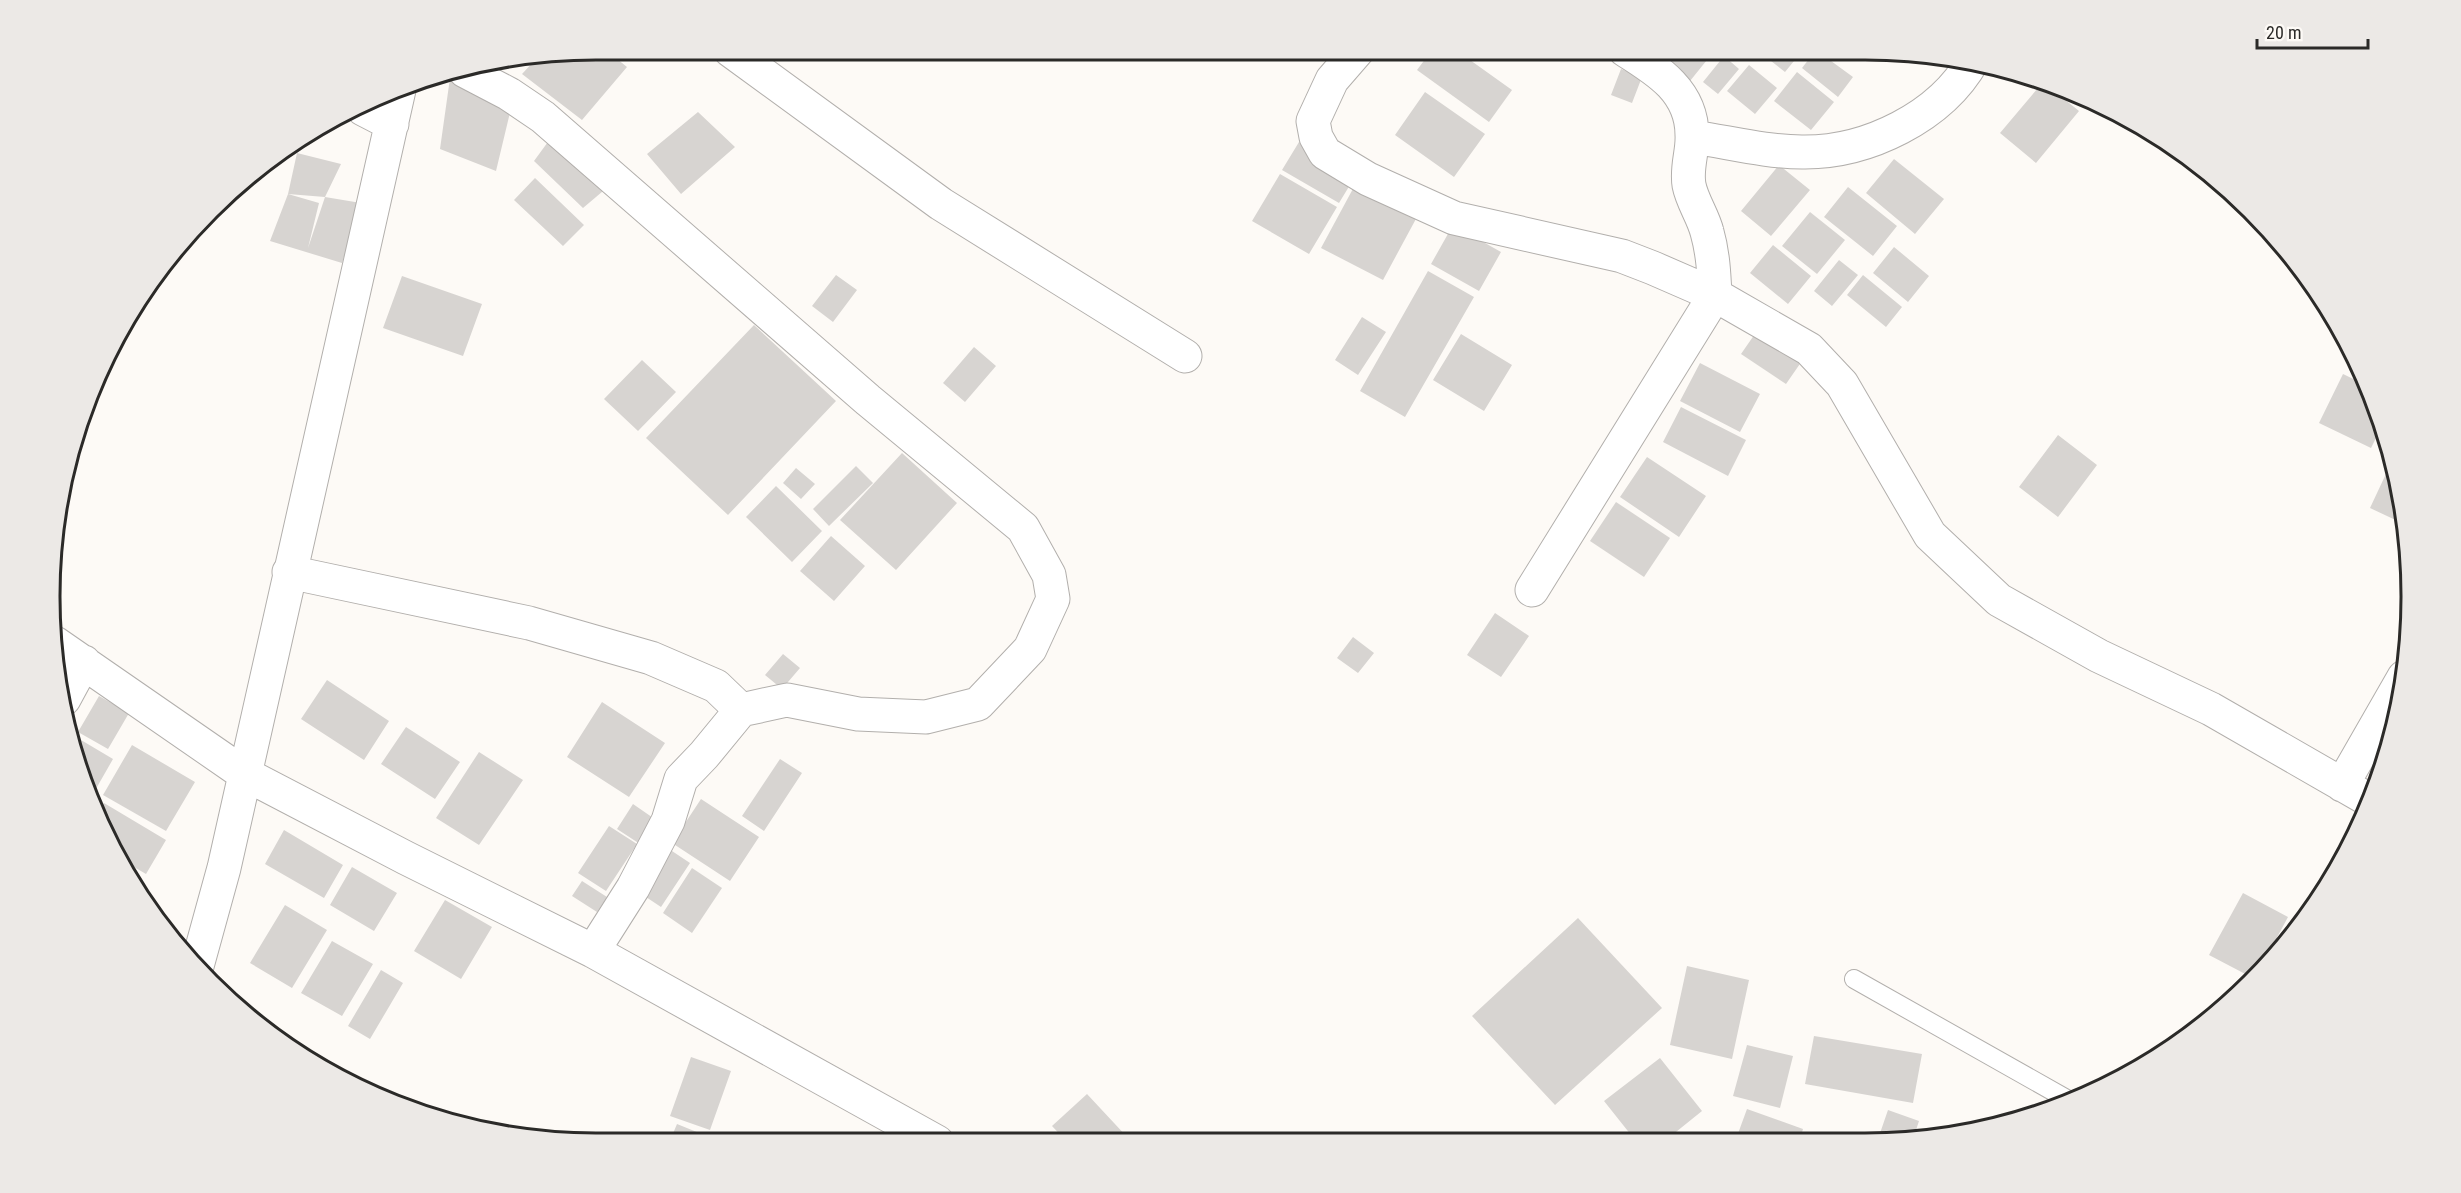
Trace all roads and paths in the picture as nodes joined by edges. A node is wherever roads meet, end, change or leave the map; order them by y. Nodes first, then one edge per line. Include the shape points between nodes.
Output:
1 (744, 60) edge
2 (1349, 60) edge
3 (1641, 60) edge
4 (1967, 70) edge
5 (472, 75) edge
6 (397, 99) edge
7 (367, 111) edge
8 (392, 124) junction
9 (1693, 137) junction
10 (1715, 295) junction
11 (1185, 356) dead end
12 (289, 572) junction
13 (1532, 590) dead end
14 (63, 648) edge
15 (84, 662) junction
16 (68, 691) edge
17 (2391, 699) edge
18 (741, 710) junction
19 (243, 773) junction
20 (2342, 785) junction
21 (2362, 796) edge
22 (593, 951) junction
23 (199, 957) edge
24 (1854, 979) dead end
25 (2061, 1096) edge
26 (921, 1133) edge

1 - 11 street via 941,204
2 - 10 street via 1332,80 1313,121 1325,153 1368,179 1454,218 1622,256
3 - 9 street via 1664,74 1682,96
4 - 9 street via 1928,111 1869,141 1834,150 1800,152
5 - 18 street via 543,117 867,400 1023,528 1049,575 1053,599 1030,649 978,704 926,717 858,714 787,700
6 - 8 street
7 - 8 street
8 - 12 street
9 - 10 street via 1688,166 1690,186 1707,230 1714,262
10 - 13 street
10 - 20 street via 1809,349 1829,369 1842,384 1930,535 1999,600 2099,656 2211,709
12 - 18 street via 528,623 651,658 716,686
12 - 19 street
14 - 15 street
15 - 16 street
15 - 19 street
17 - 20 street
18 - 22 street via 681,778 668,821 633,888
19 - 22 street
19 - 23 street via 224,868
20 - 21 street
22 - 26 street
24 - 25 lane

